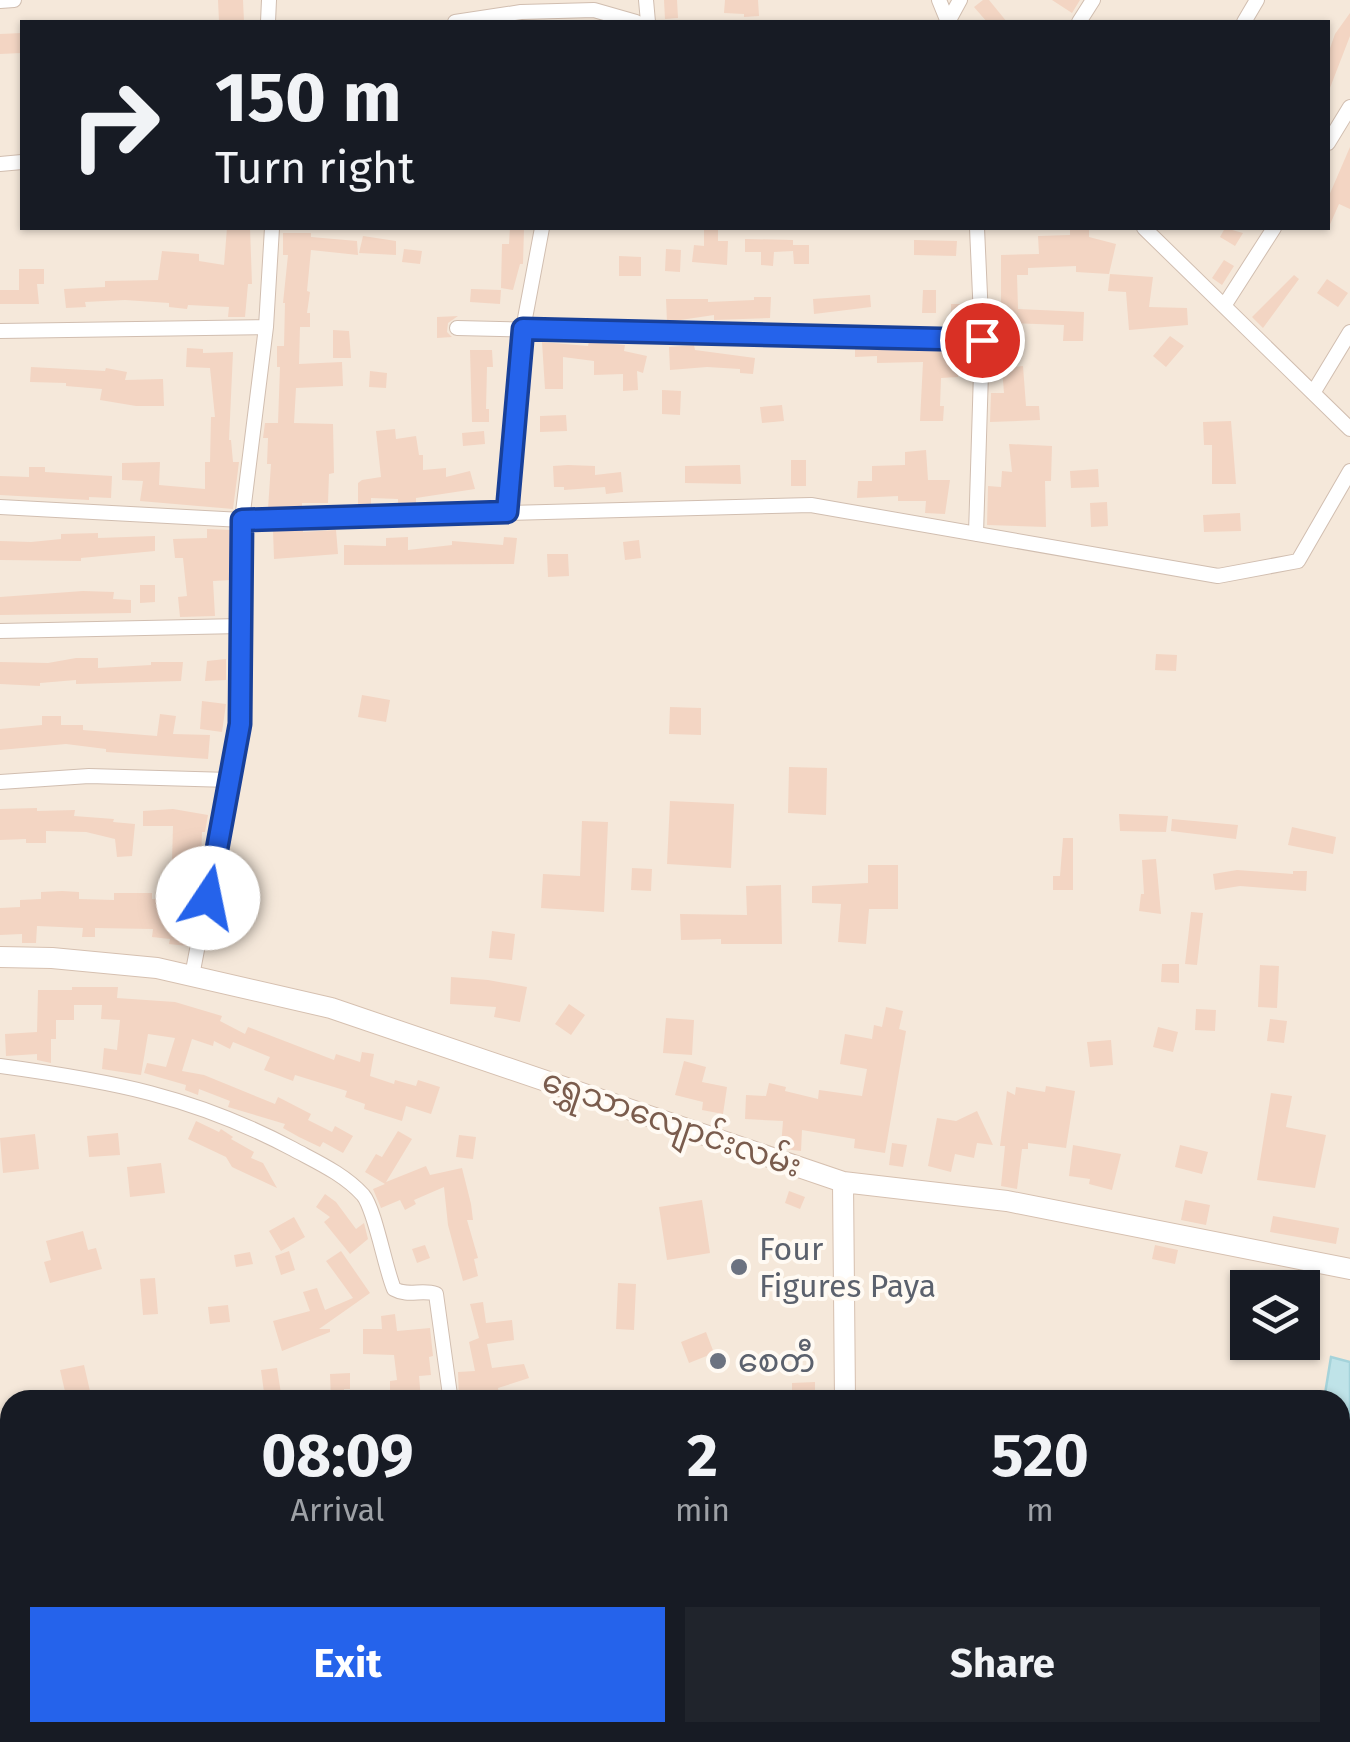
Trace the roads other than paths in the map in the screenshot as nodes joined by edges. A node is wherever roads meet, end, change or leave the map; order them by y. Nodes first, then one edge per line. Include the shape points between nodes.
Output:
1 (14, 0) edge
2 (0, 2) edge
3 (469, 20) edge
4 (629, 20) edge
5 (1350, 108) edge
6 (1330, 140) edge
7 (272, 230) edge
8 (542, 230) edge
9 (976, 230) edge
10 (1146, 230) edge
11 (1273, 230) edge
12 (1224, 306) junction
13 (266, 327) junction
14 (457, 328) dead end
15 (523, 329) junction
16 (0, 331) edge
17 (1350, 332) edge
18 (982, 340) junction
19 (1313, 392) junction
20 (1350, 429) edge
21 (1350, 471) edge
22 (0, 507) edge
23 (507, 512) junction
24 (242, 520) junction
25 (976, 534) junction
26 (241, 626) junction
27 (0, 631) edge
28 (230, 780) junction
29 (0, 782) edge
30 (0, 957) edge
31 (192, 976) junction
32 (0, 1066) edge
33 (843, 1182) junction
34 (1350, 1269) edge
35 (449, 1390) edge
36 (845, 1390) edge

1 - 2 street
3 - 4 street via 594,10
5 - 6 street
7 - 13 street
8 - 15 street
9 - 18 street
10 - 12 street
11 - 12 street
12 - 19 street
13 - 16 street
13 - 24 street
14 - 15 street
15 - 18 street
15 - 23 street
17 - 19 street
18 - 25 street
19 - 20 street
21 - 25 street via 1298,562 1218,576
22 - 24 street
23 - 24 street
23 - 25 street via 811,505
24 - 26 street
26 - 27 street
26 - 28 street via 240,724
28 - 29 street via 88,776
28 - 31 street
30 - 31 street, ရွှေသာလျောင်းလမ်း
31 - 33 street, ရွှေသာလျောင်းလမ်း via 330,1008
32 - 35 street via 180,1099 246,1124 331,1170 365,1197 394,1289 436,1294
33 - 34 street, ရွှေသာလျောင်းလမ်း via 1006,1201
33 - 36 street

